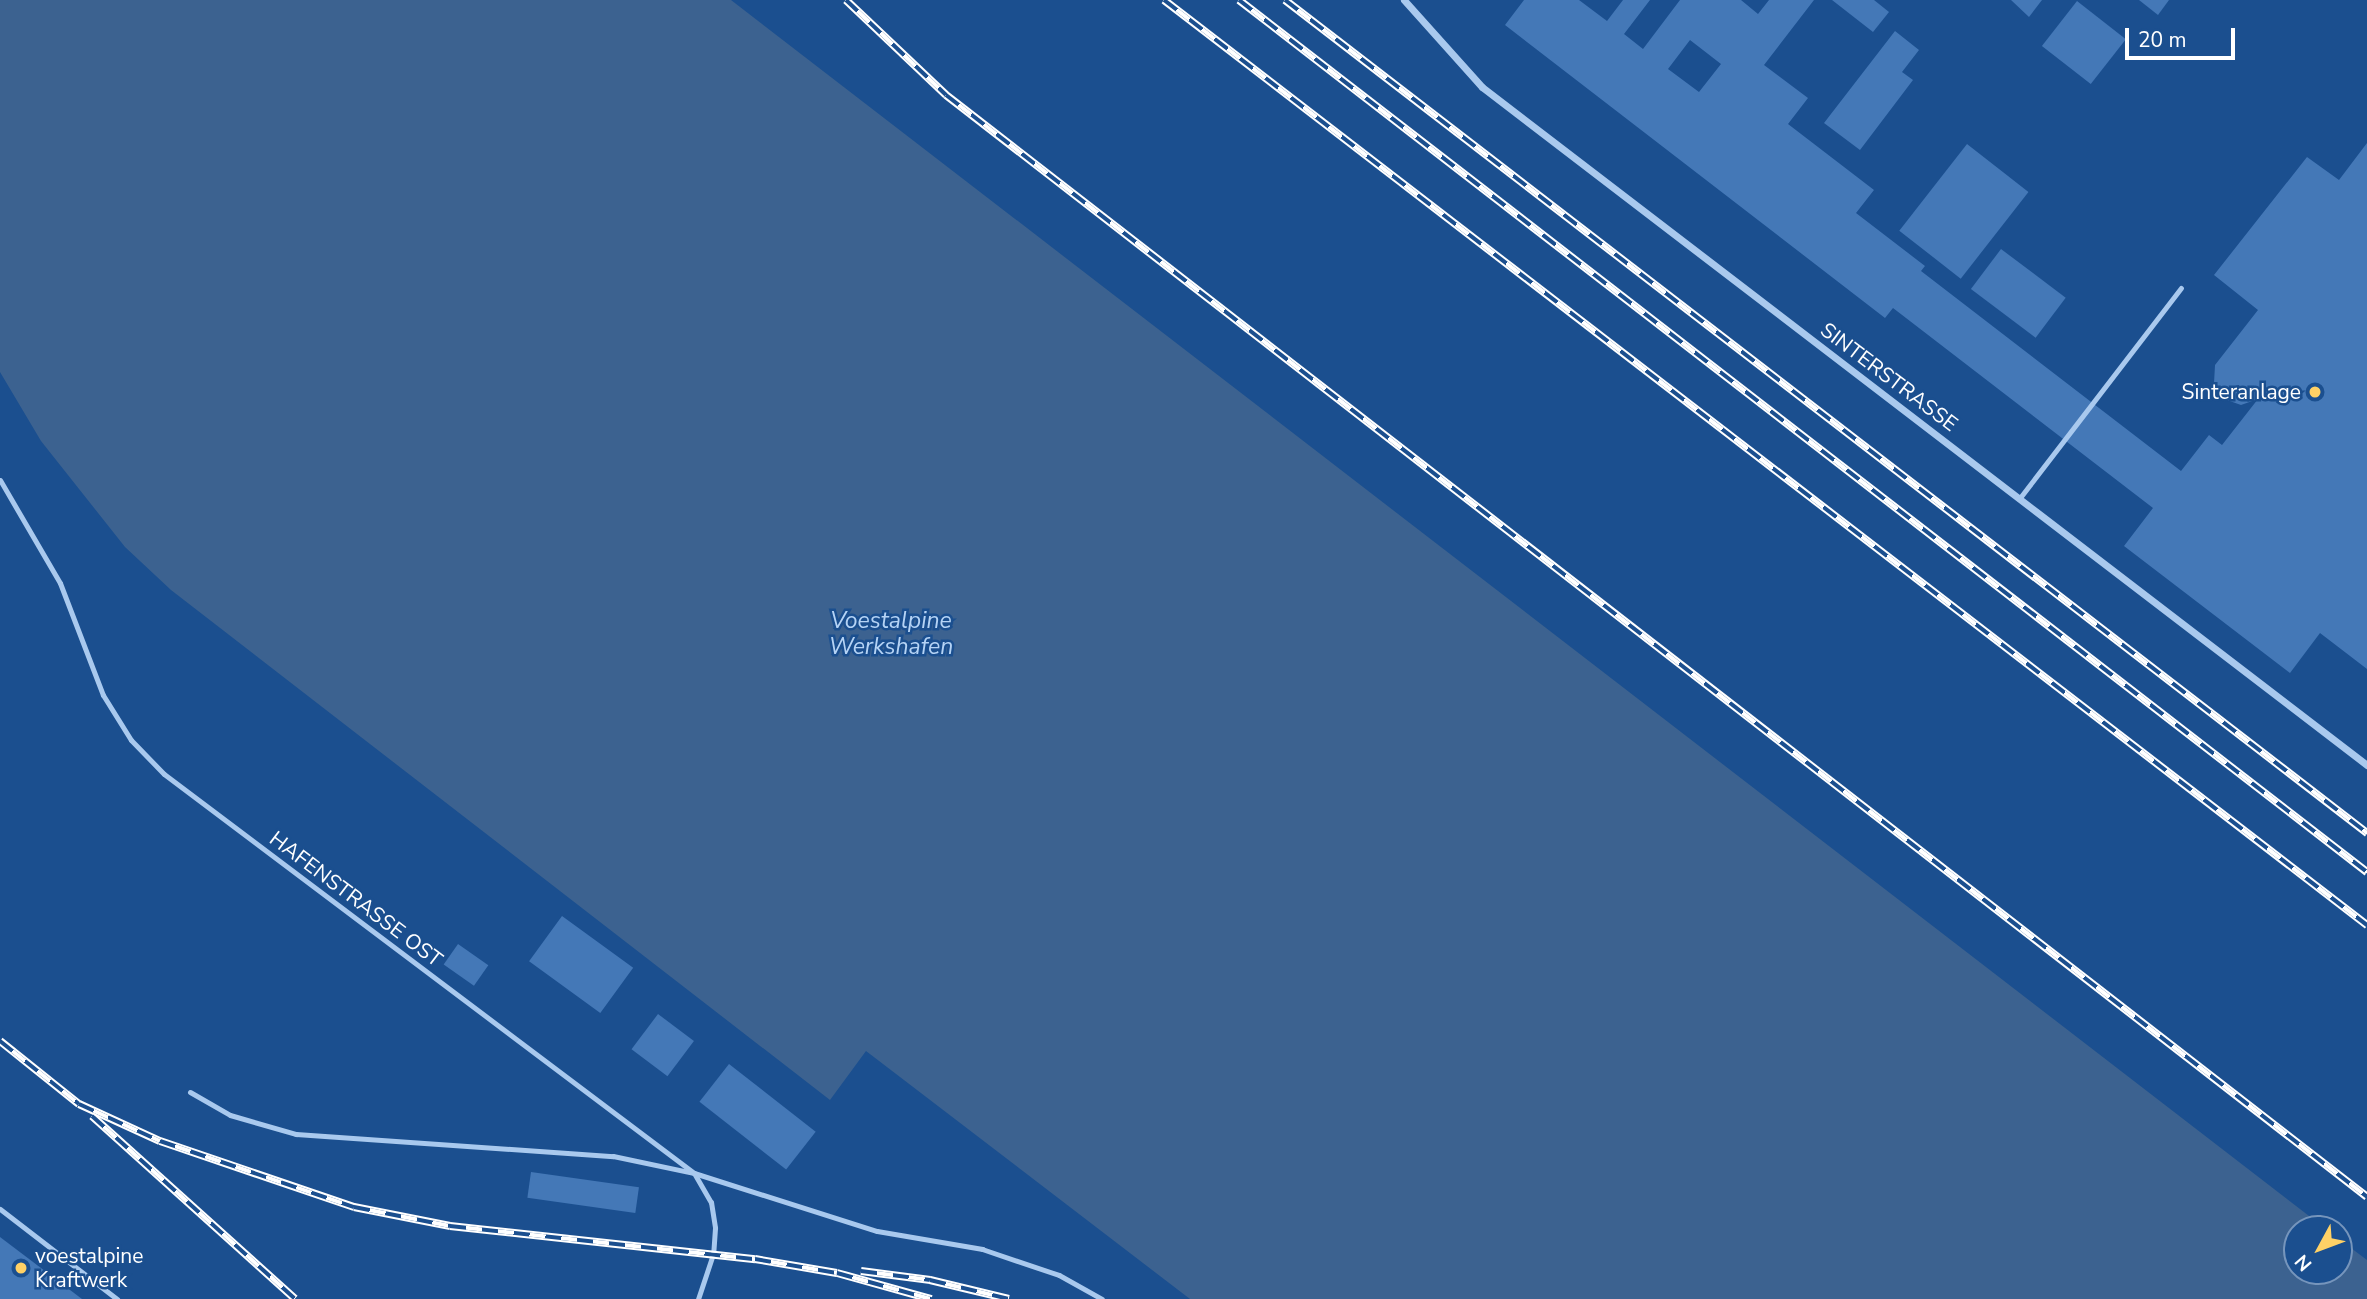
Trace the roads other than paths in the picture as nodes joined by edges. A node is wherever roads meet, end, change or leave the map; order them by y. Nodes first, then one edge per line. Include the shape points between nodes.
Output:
1 (1404, 0) edge
2 (2181, 288) dead end
3 (0, 480) edge
4 (2019, 499) junction
5 (2367, 765) edge
6 (190, 1092) dead end
7 (694, 1173) junction
8 (0, 1209) edge
9 (117, 1299) edge
10 (698, 1299) edge
11 (1102, 1299) edge

1 - 4 street, SINTERSTRASSE via 1482,87
2 - 4 lane
3 - 7 lane, HAFENSTRASSE OST via 60,583 103,695 131,740 164,774
4 - 5 street, SINTERSTRASSE
6 - 7 lane via 230,1115 296,1134 613,1156
7 - 10 lane, HAFENSTRASSE OST via 711,1202 715,1228 713,1254
7 - 11 lane via 877,1231 982,1249 1059,1275
8 - 9 lane

